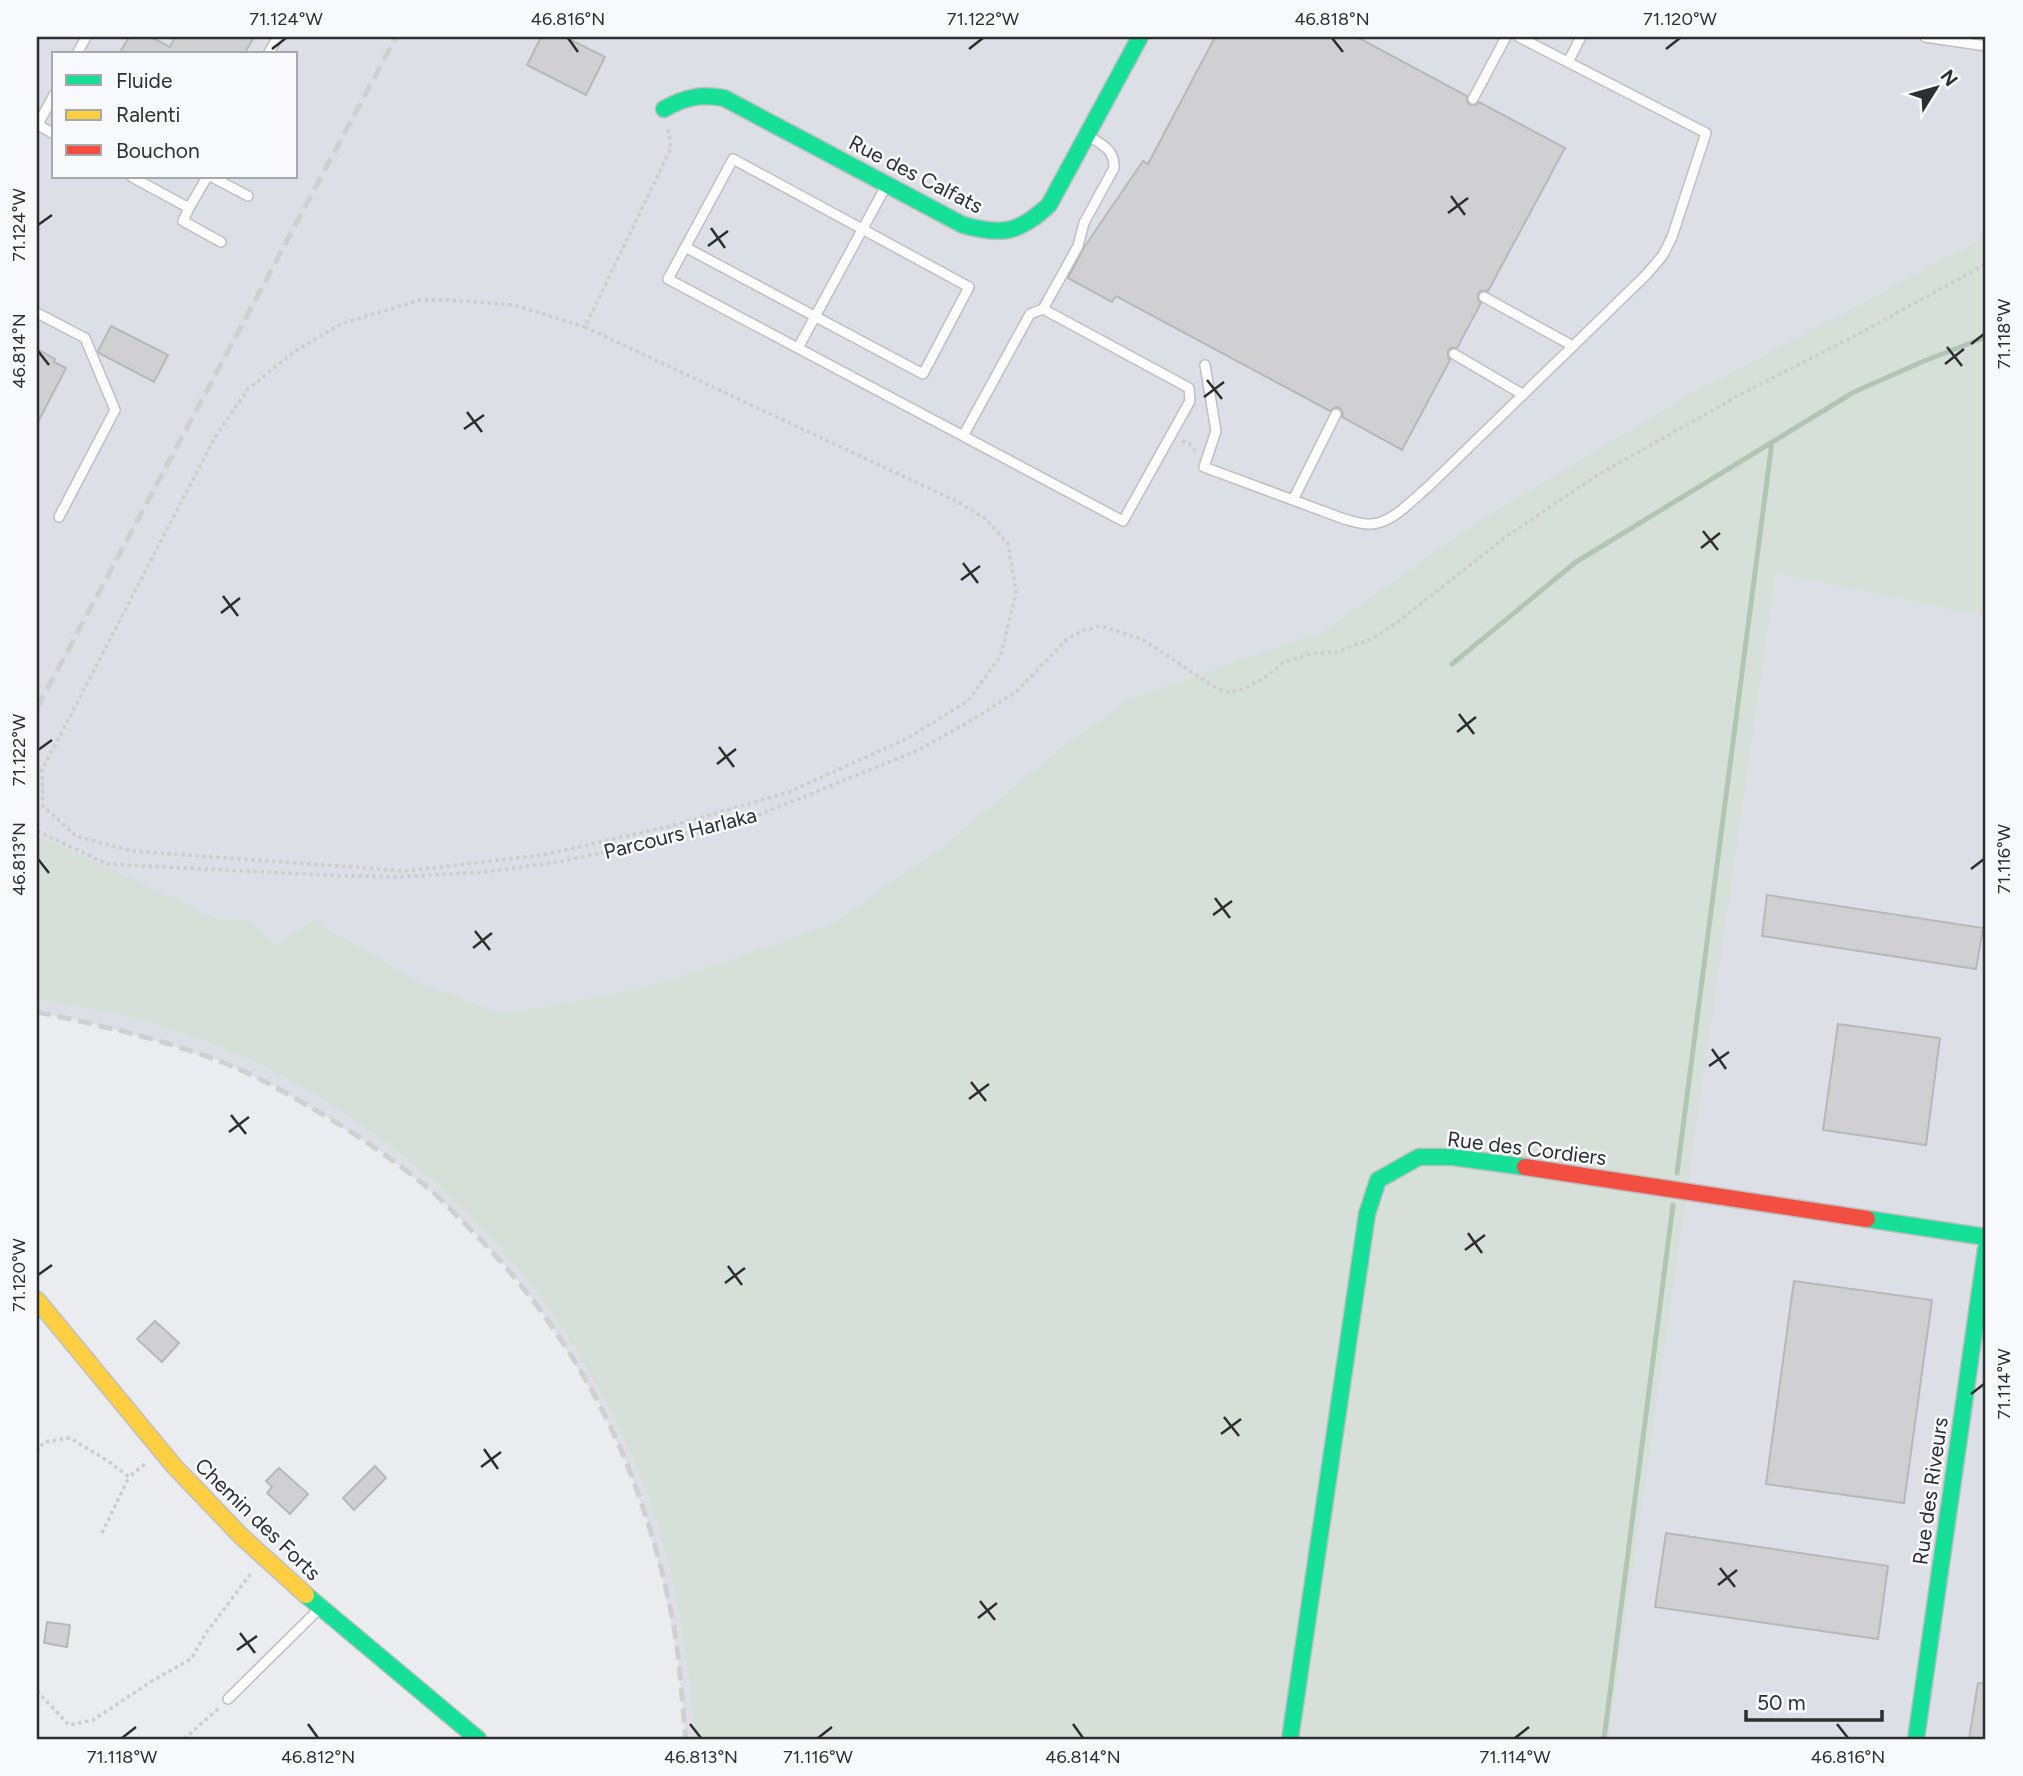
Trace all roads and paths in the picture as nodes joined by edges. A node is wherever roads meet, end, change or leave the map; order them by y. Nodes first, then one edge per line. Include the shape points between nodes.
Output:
1 (1140, 37) edge
2 (1506, 37) edge
3 (1519, 37) edge
4 (1581, 37) edge
5 (1925, 37) edge
6 (1986, 46) edge
7 (1568, 62) junction
8 (52, 99) edge
9 (1473, 99) dead end
10 (664, 109) joint
11 (37, 125) edge
12 (1087, 135) junction
13 (134, 178) edge
14 (208, 178) edge
15 (211, 178) edge
16 (887, 185) junction
17 (248, 196) dead end
18 (189, 208) junction
19 (863, 229) junction
20 (221, 242) dead end
21 (685, 247) junction
22 (1986, 264) edge
23 (1484, 297) dead end
24 (1043, 309) junction
25 (37, 313) edge
26 (815, 316) junction
27 (585, 327) junction
28 (1573, 346) junction
29 (798, 348) junction
30 (1454, 354) dead end
31 (1205, 365) dead end
32 (1522, 394) junction
33 (1336, 414) dead end
34 (963, 436) junction
35 (1293, 500) junction
36 (59, 517) dead end
37 (37, 831) edge
38 (1986, 1237) edge
39 (1986, 1249) edge
40 (37, 1300) edge
41 (161, 1451) junction
42 (37, 1452) edge
43 (129, 1477) junction
44 (102, 1533) dead end
45 (264, 1556) junction
46 (320, 1608) junction
47 (37, 1691) edge
48 (229, 1699) joint
49 (184, 1739) edge
50 (478, 1739) edge
51 (1290, 1739) edge
52 (1916, 1739) edge

1 - 12 street, Rue des Calfats
2 - 9 lane
3 - 7 lane
4 - 7 lane
5 - 6 lane
7 - 28 lane via 1706,133 1663,255
8 - 11 lane
10 - 16 street, Rue des Calfats via 684,98 724,98
10 - 27 path via 671,148
12 - 16 street, Rue des Calfats via 1049,205 1015,231 985,232 963,226
12 - 24 lane via 1111,152 1114,168
13 - 18 lane
14 - 18 lane
15 - 17 lane
16 - 19 lane
18 - 20 lane via 183,221
19 - 21 lane via 733,159
19 - 26 lane
19 - 26 lane via 969,287 923,374
21 - 26 lane
21 - 29 lane via 668,279
22 - 37 path, Parcours Harlaka via 1596,476 1507,536 1374,638 1336,652 1284,662 1244,689 1227,692 1213,686 1142,639 1101,626 1083,630 1067,639 1017,691 977,717 919,750 761,814 558,862 483,872 398,877 107,864
23 - 28 lane
24 - 34 lane via 1030,314
24 - 34 lane via 1189,388 1190,401 1123,521
25 - 36 lane via 85,338 115,410
26 - 29 lane
27 - 27 path via 514,305 420,300 341,324 295,351 248,389 215,437 42,770 43,806 76,836 132,851 406,871 542,855 671,826 789,792 908,738 968,701 1001,655 1016,592 1007,544 986,519
28 - 32 lane
29 - 34 lane
30 - 32 lane
31 - 35 lane via 1216,430 1204,467
32 - 35 lane via 1429,485 1387,519 1360,523
33 - 35 lane
38 - 51 street, Rue des Cordiers via 1452,1157 1419,1157 1378,1180 1367,1214
39 - 52 street, Rue des Riveurs
40 - 41 street, Chemin des Forts
41 - 43 path
41 - 45 street, Chemin des Forts
42 - 43 path via 44,1443 71,1438
43 - 44 path
45 - 46 street, Chemin des Forts
45 - 47 path via 191,1659 93,1720 69,1725
46 - 48 lane
46 - 50 street, Chemin des Forts
48 - 49 path

